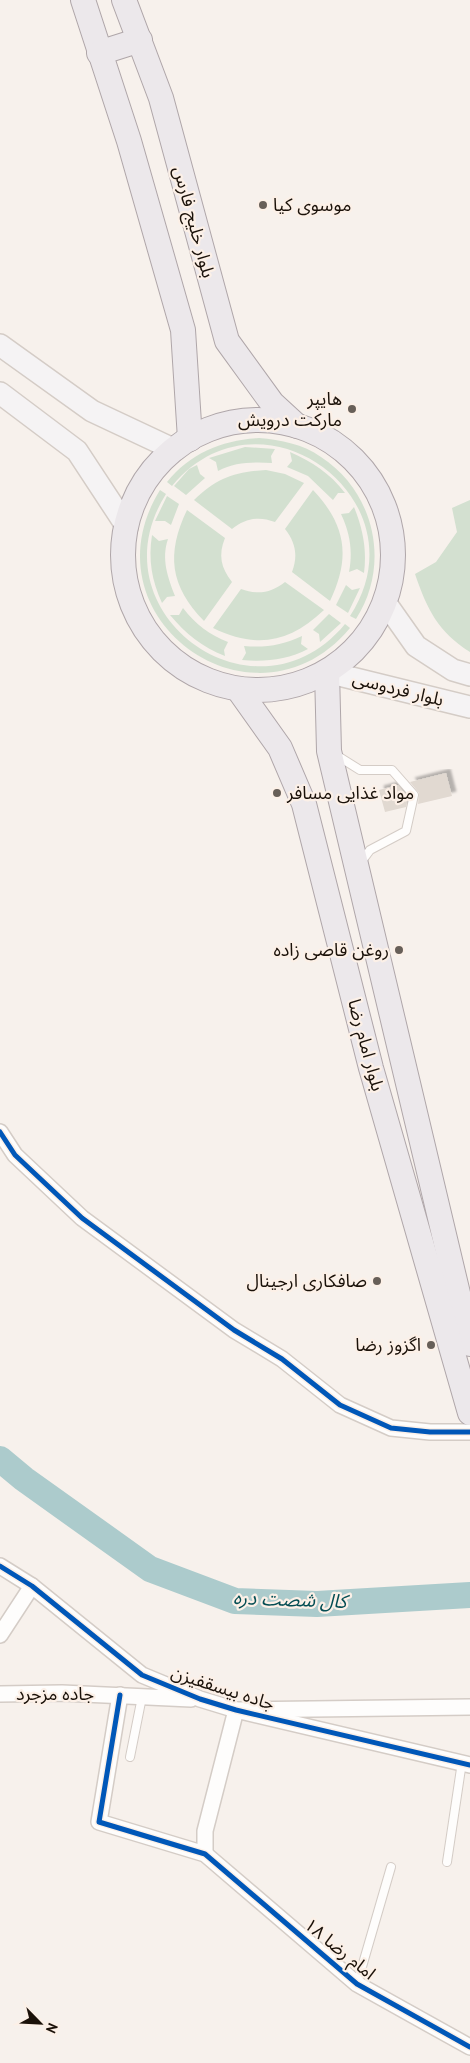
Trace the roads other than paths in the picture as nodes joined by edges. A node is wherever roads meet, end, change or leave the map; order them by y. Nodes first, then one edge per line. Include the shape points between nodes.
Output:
1 (83, 0) edge
2 (124, 0) edge
3 (140, 40) junction
4 (99, 53) junction
5 (0, 345) edge
6 (0, 393) edge
7 (296, 426) junction
8 (182, 444) junction
9 (127, 527) junction
10 (385, 602) junction
11 (327, 672) junction
12 (470, 675) edge
13 (238, 689) junction
14 (470, 707) edge
15 (329, 751) junction
16 (356, 867) junction
17 (402, 1060) junction
18 (372, 1068) junction
19 (0, 1132) edge
20 (470, 1344) edge
21 (470, 1413) edge
22 (470, 1432) edge
23 (0, 1566) edge
24 (32, 1586) junction
25 (0, 1635) edge
26 (0, 1694) edge
27 (120, 1695) junction
28 (142, 1697) junction
29 (200, 1699) junction
30 (470, 1707) edge
31 (236, 1710) junction
32 (130, 1757) dead end
33 (466, 1763) edge
34 (205, 1854) junction
35 (448, 1862) dead end
36 (391, 1867) dead end
37 (357, 1984) junction
38 (470, 2048) edge

1 - 4 main road
2 - 3 main road, بلوار خلیج فارس
3 - 4 main road
3 - 7 main road, بلوار خلیج فارس via 161,98 227,341 272,403
4 - 8 main road via 129,141 182,330
5 - 8 street via 92,411
6 - 9 street via 77,451
7 - 8 main road via 260,420 242,421 206,431
7 - 10 main road via 314,432 345,452 358,464 379,494 393,548
8 - 9 main road via 161,462 140,492
9 - 13 main road via 126,582 134,608 147,632 172,660 187,670 220,685
10 - 11 main road via 356,649
10 - 12 street, بلوار فردوسی via 416,646 453,670
11 - 13 main road via 275,690
11 - 14 street, بلوار فردوسی
11 - 15 main road, بلوار امام رضا
13 - 18 main road, بلوار امام رضا via 280,748 304,804
15 - 16 main road, بلوار امام رضا
15 - 16 lane via 360,770 392,770 414,795 406,831 370,850
16 - 17 main road, بلوار امام رضا
17 - 18 main road
17 - 20 main road, بلوار امام رضا
18 - 21 main road, بلوار امام رضا
19 - 22 street via 15,1155 82,1218 234,1330 282,1359 340,1405 391,1428
23 - 24 street, جاده بیسقفیزن
24 - 25 street
24 - 29 street, جاده بیسقفیزن via 142,1675
26 - 27 street, جاده مزجرد
27 - 28 street, جاده مزجرد
27 - 34 street via 99,1822
28 - 29 street, جاده مزجرد
28 - 32 lane
29 - 31 street, جاده بیسقفیزن
30 - 31 street
31 - 33 street, جاده بیسقفیزن
31 - 34 street via 205,1831
33 - 35 lane
34 - 37 street, امام رضا ۱۸
36 - 37 lane
37 - 38 street, امام رضا ۱۸

